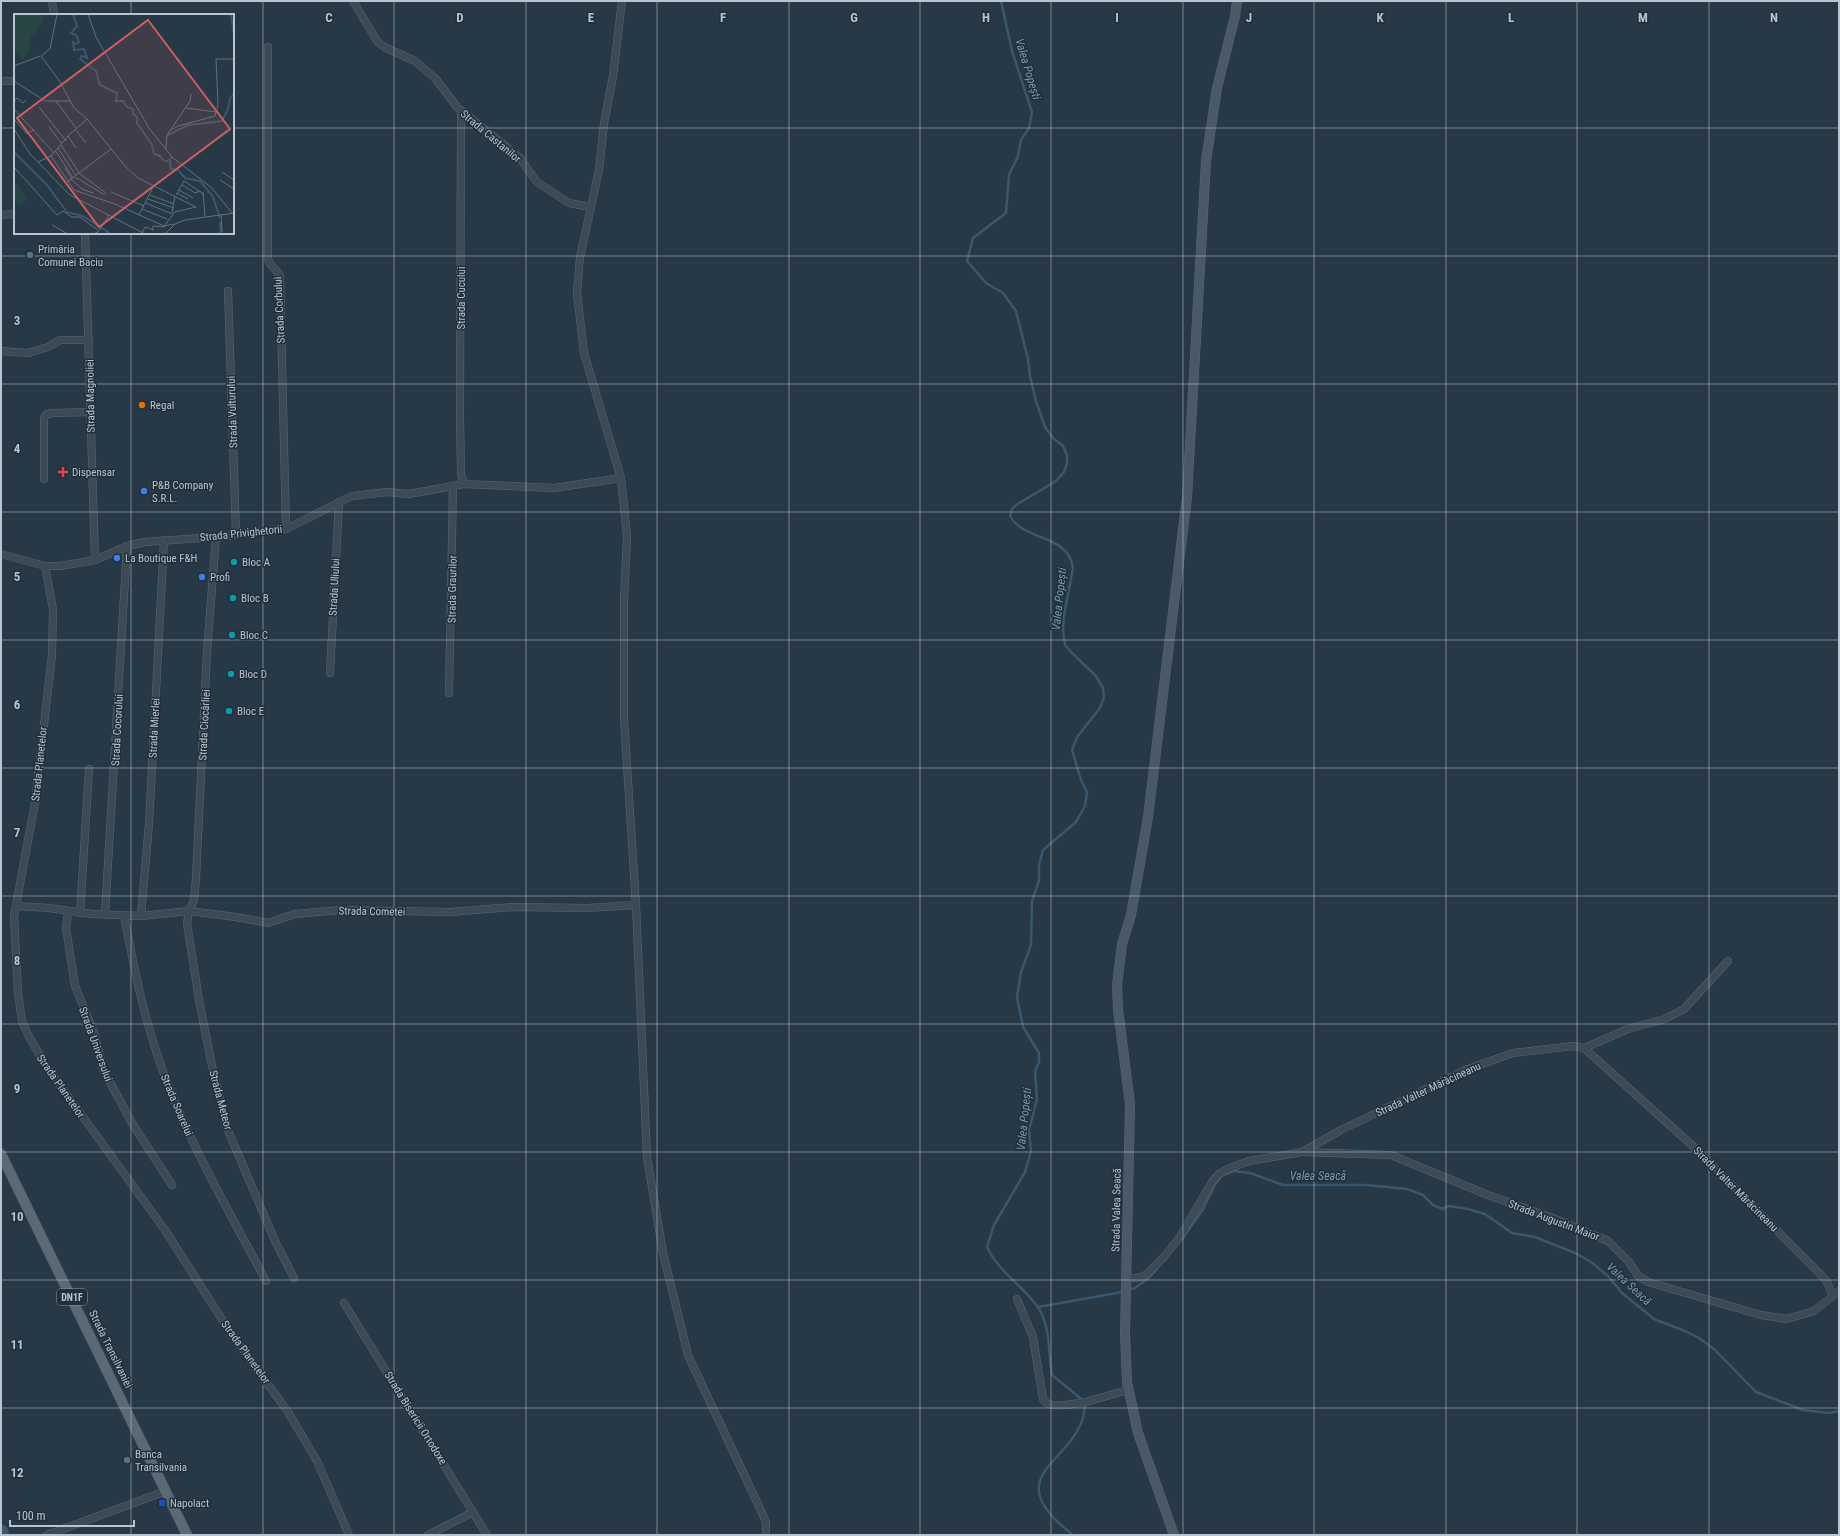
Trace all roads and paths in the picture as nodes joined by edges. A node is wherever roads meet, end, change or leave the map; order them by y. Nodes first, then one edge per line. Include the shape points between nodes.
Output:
1 (52, 1) edge
2 (353, 1) edge
3 (622, 1) edge
4 (1237, 1) edge
5 (54, 14) edge
6 (268, 47) dead end
7 (1, 81) edge
8 (14, 81) edge
9 (462, 112) junction
10 (590, 207) junction
11 (14, 214) edge
12 (1, 215) edge
13 (85, 234) edge
14 (228, 291) dead end
15 (89, 340) junction
16 (1, 352) edge
17 (90, 412) junction
18 (621, 478) junction
19 (44, 479) dead end
20 (464, 484) junction
21 (452, 486) junction
22 (339, 502) junction
23 (286, 529) junction
24 (236, 533) junction
25 (216, 537) junction
26 (164, 540) junction
27 (127, 546) junction
28 (1, 554) edge
29 (95, 560) junction
30 (45, 566) junction
31 (330, 673) dead end
32 (449, 693) dead end
33 (89, 769) dead end
34 (636, 905) junction
35 (16, 906) junction
36 (68, 911) junction
37 (189, 911) junction
38 (80, 913) junction
39 (106, 914) junction
40 (124, 916) junction
41 (141, 916) junction
42 (1728, 961) dead end
43 (1584, 1048) junction
44 (1302, 1152) junction
45 (1, 1154) edge
46 (172, 1185) dead end
47 (294, 1278) dead end
48 (266, 1281) dead end
49 (1127, 1281) junction
50 (1836, 1293) edge
51 (1017, 1299) dead end
52 (344, 1302) dead end
53 (1128, 1390) junction
54 (166, 1491) junction
55 (472, 1512) junction
56 (768, 1534) edge
57 (47, 1535) edge
58 (187, 1535) edge
59 (348, 1535) edge
60 (428, 1535) edge
61 (487, 1535) edge
62 (1174, 1535) edge

1 - 5 street
2 - 9 street, Strada Castanilor via 377,41 424,68 441,84
3 - 10 street via 599,170
4 - 49 main road, Strada Valea Seacă via 1217,88 1205,166 1196,370 1187,497 1157,756 1137,880 1122,944 1117,985 1118,1015 1130,1104
6 - 23 street, Strada Corbului via 268,259 280,277
7 - 8 street
9 - 10 street, Strada Castanilor via 519,157 532,177 549,192 569,203
9 - 20 street, Strada Cucului via 460,431 461,474
10 - 18 street via 580,257 577,293 584,353
11 - 12 street
13 - 15 street, Strada Magnoliei
14 - 24 street, Strada Vulturului
15 - 16 street via 60,340 52,346 28,353
15 - 17 street, Strada Magnoliei
17 - 19 street via 53,413 47,414 44,418
17 - 29 street, Strada Magnoliei
18 - 20 street, Strada Privighetorii via 554,488
18 - 34 street via 627,536 624,719
20 - 21 street, Strada Privighetorii
21 - 22 street, Strada Privighetorii via 409,494 387,492 352,496
21 - 32 street, Strada Graurilor
22 - 23 street, Strada Privighetorii
22 - 31 street, Strada Uliului
23 - 24 street, Strada Privighetorii
24 - 25 street, Strada Privighetorii
25 - 26 street, Strada Privighetorii
25 - 37 street, Strada Ciocârliei via 194,900
26 - 27 street, Strada Privighetorii
26 - 41 street, Strada Mierlei via 149,824
27 - 29 street, Strada Privighetorii
27 - 39 street, Strada Cocorului
28 - 30 street, Strada Privighetorii
29 - 30 street, Strada Privighetorii
30 - 35 street, Strada Planetelor via 53,609 53,639 35,803
33 - 38 street
34 - 37 street, Strada Cometei via 579,908 512,907 450,912 341,910 295,914 268,923
34 - 56 street via 647,1157 663,1253 688,1355 762,1513
35 - 36 street, Strada Cometei
35 - 59 street, Strada Planetelor via 14,930 18,993 22,1021 28,1035 46,1066 165,1230 230,1332 292,1417 317,1461
36 - 38 street, Strada Cometei
36 - 46 street, Strada Universului via 66,928 75,986 95,1035 104,1069 132,1123
37 - 41 street, Strada Cometei
37 - 47 street, Strada Meteor via 187,923 199,1000 227,1128 275,1241
38 - 39 street, Strada Cometei
39 - 40 street, Strada Cometei
40 - 41 street, Strada Cometei
40 - 48 street, Strada Soarelui via 144,1011 171,1092 198,1153
42 - 43 street via 1684,1010 1665,1019 1628,1029
43 - 44 street, Strada Valter Mărăcineanu via 1573,1046 1513,1053 1464,1070 1341,1130
43 - 50 street, Strada Valter Mărăcineanu via 1694,1147 1766,1218
44 - 49 street, Strada Valter Mărăcineanu via 1249,1161 1219,1174 1163,1258 1147,1274
44 - 50 street, Strada Augustin Maior via 1391,1155 1608,1241 1629,1262 1638,1276 1648,1282 1761,1315 1787,1319 1814,1311
45 - 54 main road, Strada Transilvaniei / DN1F
49 - 53 main road, Strada Valea Seacă via 1125,1359
51 - 53 street via 1033,1337 1045,1402 1052,1406
52 - 55 street, Strada Bisericii Ortodoxe
53 - 62 main road, Strada Valea Seacă via 1138,1434
54 - 57 street
54 - 58 main road, DN1F
55 - 60 street
55 - 61 street, Strada Bisericii Ortodoxe

